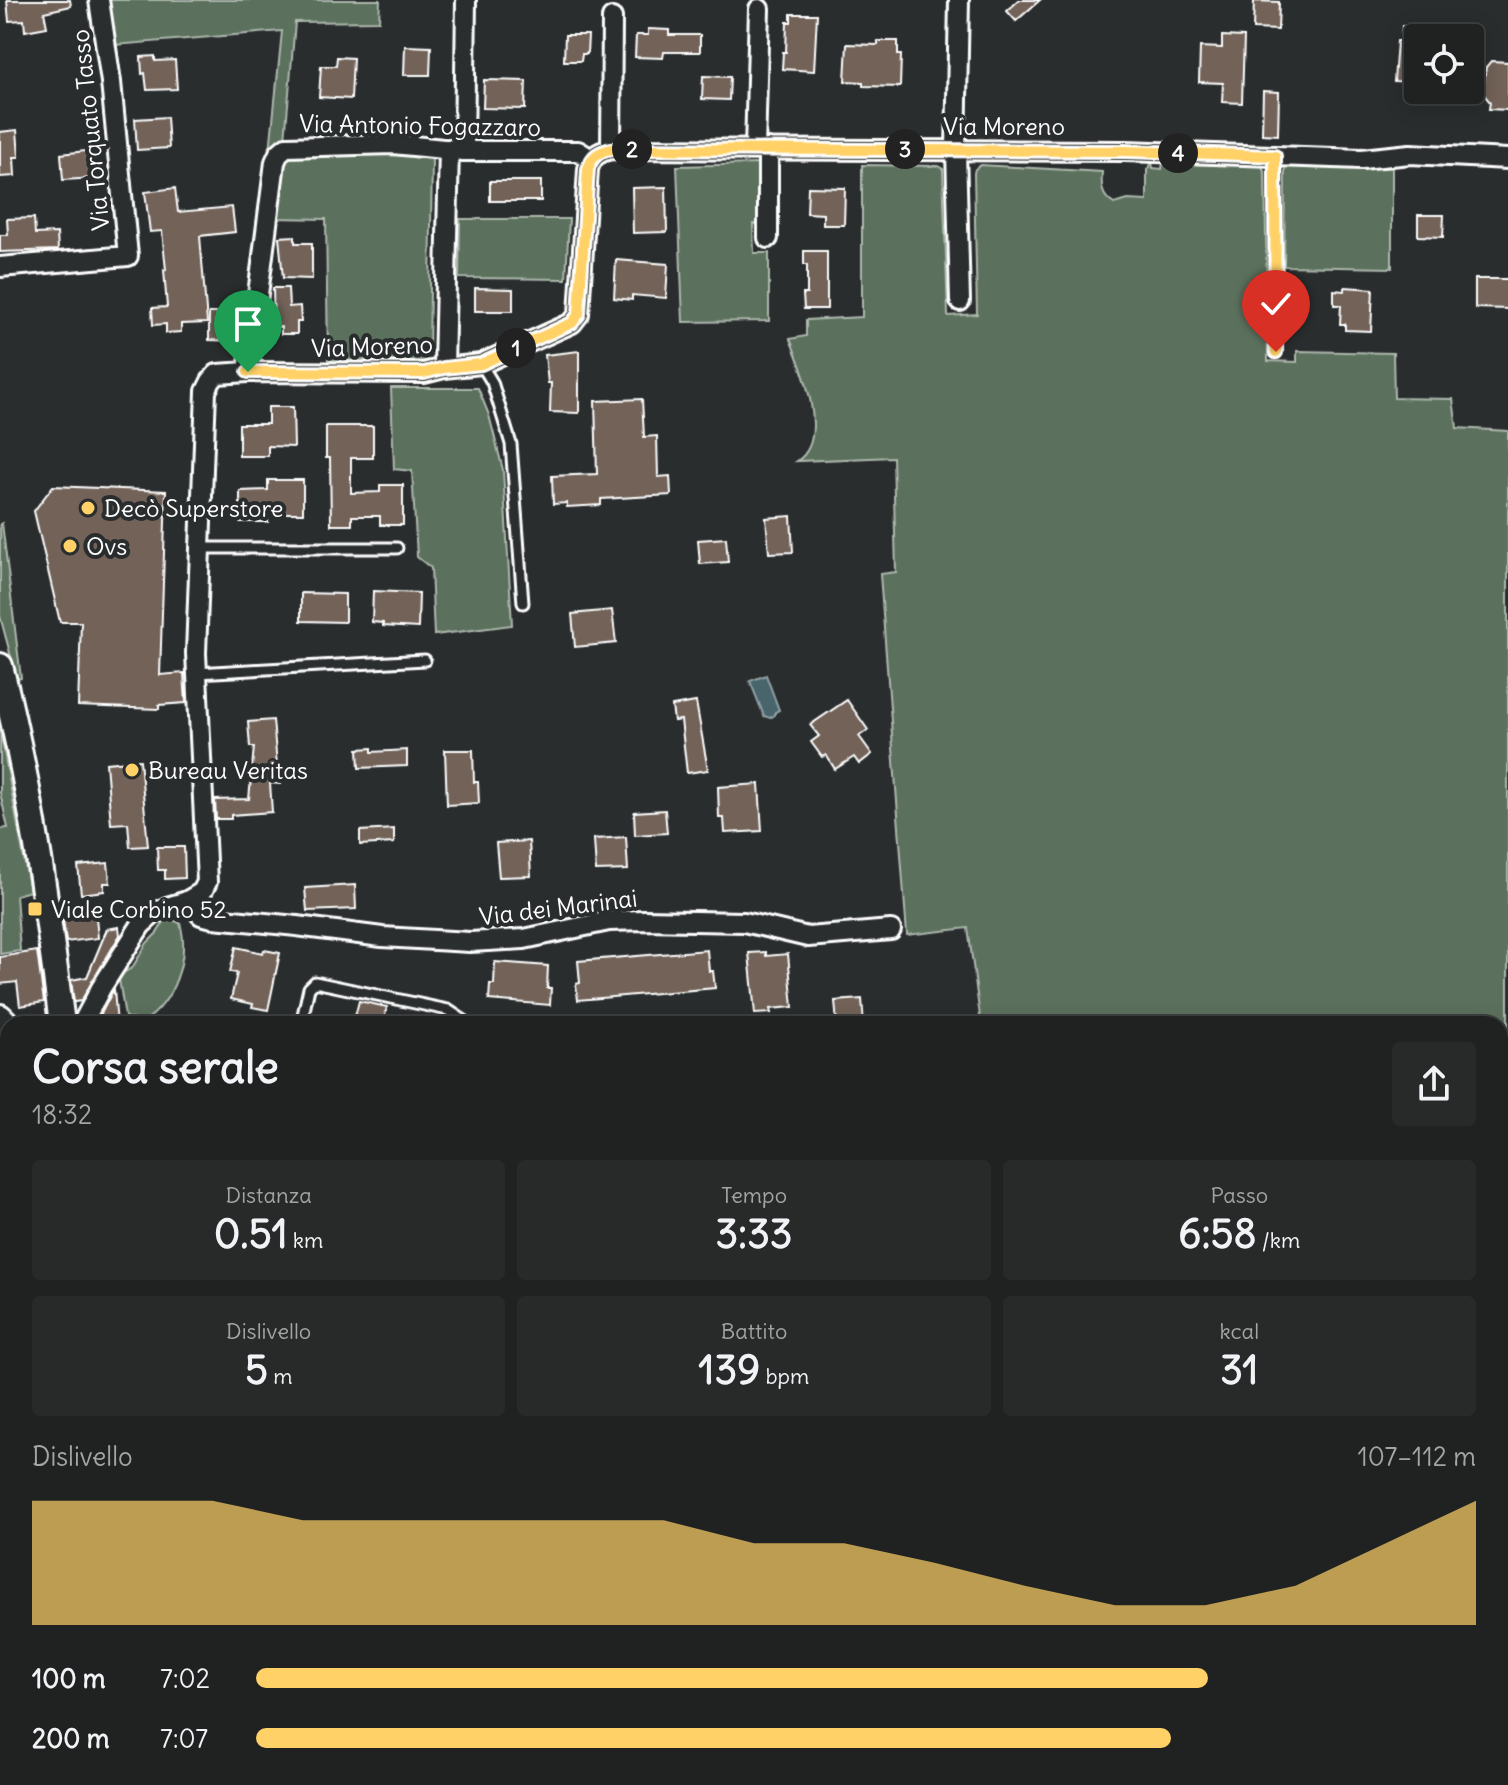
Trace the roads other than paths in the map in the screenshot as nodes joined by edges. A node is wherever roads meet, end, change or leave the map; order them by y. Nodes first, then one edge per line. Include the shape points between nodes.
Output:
1 (99, 0) edge
2 (466, 0) edge
3 (959, 0) edge
4 (759, 9) dead end
5 (612, 18) dead end
6 (611, 149) junction
7 (762, 149) junction
8 (456, 150) junction
9 (956, 150) junction
10 (1275, 156) junction
11 (591, 159) junction
12 (1508, 159) edge
13 (768, 238) dead end
14 (0, 267) edge
15 (960, 301) dead end
16 (1276, 352) dead end
17 (481, 364) junction
18 (444, 368) junction
19 (248, 372) junction
20 (199, 548) junction
21 (397, 548) dead end
22 (523, 603) dead end
23 (425, 660) dead end
24 (0, 666) edge
25 (197, 673) junction
26 (187, 901) junction
27 (891, 930) dead end
28 (62, 1016) edge
29 (86, 1016) edge
30 (303, 1016) edge
31 (457, 1016) edge

1 - 14 street, Via Torquato Tasso via 128,256
2 - 8 street
3 - 9 street
4 - 7 street
5 - 6 street
6 - 7 street, Via Moreno
6 - 11 street, Via Moreno
7 - 9 street, Via Moreno
7 - 13 street
8 - 11 street, Via Antonio Fogazzaro via 578,151
8 - 18 street
8 - 19 street, Via Antonio Fogazzaro via 393,144 286,147 279,153
9 - 10 street, Via Moreno
9 - 15 street
10 - 12 street, Via Moreno
10 - 16 lane
11 - 17 street, Via Moreno via 579,314 572,323
17 - 18 street, Via Moreno
17 - 22 lane via 511,444
18 - 19 street, Via Moreno via 424,373
19 - 20 street, Via Moreno via 217,374 206,391
20 - 21 lane
20 - 25 street, Via Moreno
23 - 25 lane
24 - 28 main road via 48,908
25 - 26 street, Via Moreno via 207,882
26 - 27 street, Via dei Marinai via 201,915 213,918 470,942 644,920 744,922 808,937
26 - 29 street via 141,925
30 - 31 lane via 315,982

